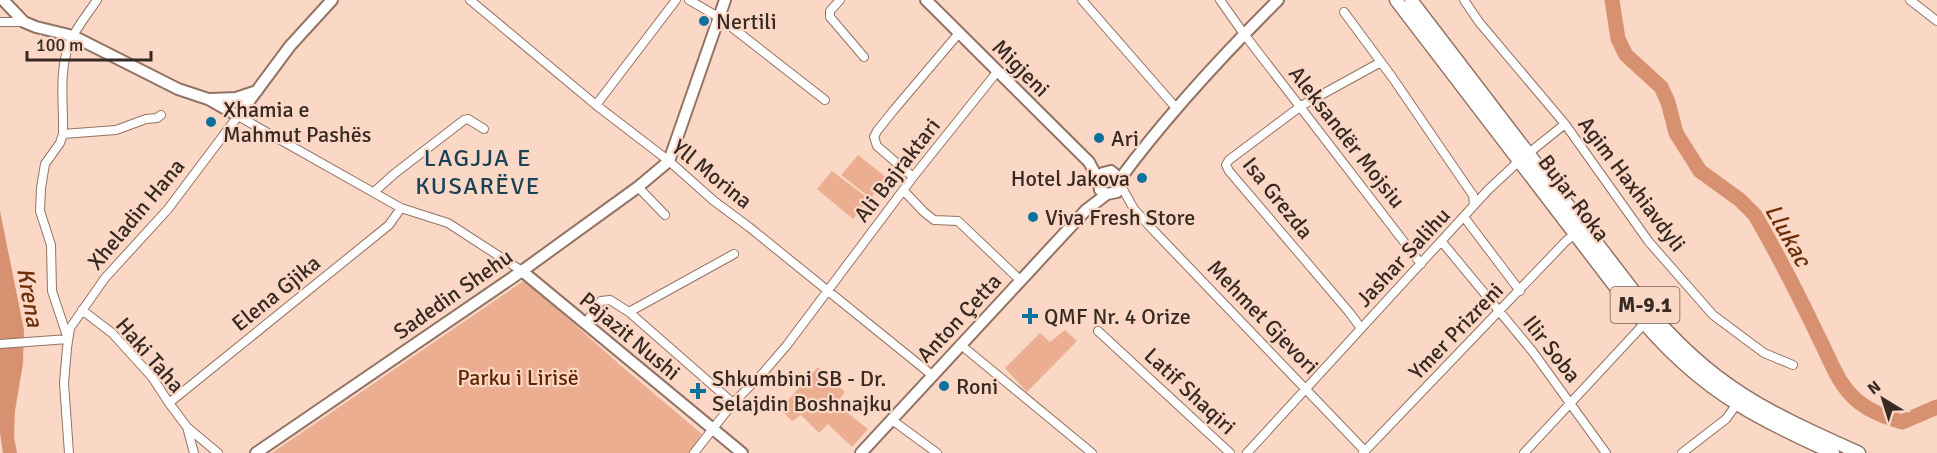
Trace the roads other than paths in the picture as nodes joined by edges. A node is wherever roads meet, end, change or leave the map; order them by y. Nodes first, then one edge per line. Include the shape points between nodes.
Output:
1 (3, 0) edge
2 (97, 0) edge
3 (332, 0) edge
4 (470, 0) edge
5 (676, 0) edge
6 (689, 0) edge
7 (725, 0) edge
8 (840, 0) edge
9 (926, 0) edge
10 (1082, 0) edge
11 (1220, 0) edge
12 (1278, 0) edge
13 (1396, 0) edge
14 (1411, 0) edge
15 (1464, 0) edge
16 (1910, 0) edge
17 (324, 6) edge
18 (1344, 12) dead end
19 (720, 18) junction
20 (1937, 21) edge
21 (0, 22) edge
22 (24, 22) junction
23 (959, 33) junction
24 (1244, 34) junction
25 (73, 36) junction
26 (864, 57) dead end
27 (1381, 62) junction
28 (997, 72) junction
29 (258, 91) junction
30 (208, 99) junction
31 (825, 100) dead end
32 (596, 105) junction
33 (1301, 106) junction
34 (1177, 110) junction
35 (162, 115) dead end
36 (238, 116) junction
37 (1565, 124) junction
38 (484, 129) dead end
39 (63, 134) junction
40 (1523, 157) junction
41 (669, 161) junction
42 (913, 177) junction
43 (1110, 183) junction
44 (638, 187) junction
45 (903, 190) junction
46 (374, 192) junction
47 (1474, 205) junction
48 (401, 208) junction
49 (665, 215) dead end
50 (1464, 217) junction
51 (1575, 234) junction
52 (1442, 242) junction
53 (734, 254) dead end
54 (1422, 264) junction
55 (522, 271) junction
56 (1021, 281) junction
57 (827, 291) junction
58 (1520, 291) junction
59 (82, 310) junction
60 (629, 312) junction
61 (1500, 312) junction
62 (585, 324) junction
63 (1644, 324) junction
64 (1361, 328) junction
65 (1098, 331) dead end
66 (68, 339) junction
67 (0, 344) edge
68 (961, 345) junction
69 (1793, 365) dead end
70 (932, 375) junction
71 (1306, 388) junction
72 (1740, 400) junction
73 (168, 403) junction
74 (733, 403) junction
75 (1571, 404) junction
76 (892, 420) junction
77 (188, 427) junction
78 (713, 430) junction
79 (1692, 445) junction
80 (932, 452) edge
81 (1364, 452) edge
82 (69, 453) edge
83 (194, 453) edge
84 (218, 453) edge
85 (255, 453) edge
86 (694, 453) edge
87 (742, 453) edge
88 (861, 453) edge
89 (1092, 453) edge
90 (1230, 453) edge
91 (1247, 453) edge
92 (1524, 453) edge
93 (1606, 453) edge
94 (1682, 453) edge
95 (1699, 453) edge
96 (1833, 453) edge
97 (1859, 453) edge

1 - 22 street
2 - 25 street
3 - 17 street
4 - 32 street, Yll Morina
5 - 32 street
6 - 19 street
7 - 19 street
8 - 26 street via 830,11 830,17
9 - 23 street, Migjeni
10 - 34 street
11 - 24 street, Aleksandër Mojsiu
12 - 24 street, Anton Çetta
13 - 40 main road, Bujar Roka / M-9.1
14 - 40 main road, Bujar Roka / M-9.1
15 - 37 street, Agim Haxhiavdyli
16 - 20 street
17 - 29 street
18 - 27 street
19 - 31 street
19 - 41 street
21 - 22 street
22 - 25 street
23 - 28 street, Migjeni
23 - 42 street via 874,137 877,146
24 - 33 street, Aleksandër Mojsiu
24 - 34 street, Anton Çetta
25 - 30 street via 178,89
25 - 39 street via 63,66
27 - 33 street
27 - 47 street via 1473,195
28 - 42 street, Ali Bajraktari
28 - 43 street, Migjeni
29 - 30 street via 236,98
29 - 36 street
30 - 36 street
32 - 41 street, Yll Morina
33 - 54 street, Aleksandër Mojsiu
33 - 64 street, Isa Grezda via 1226,165
34 - 43 street, Anton Çetta
35 - 39 street via 116,130
36 - 46 street
36 - 59 street, Xheladin Hana via 168,209 105,278
37 - 40 street, Bujar Roka
37 - 69 street, Agim Haxhiavdyli via 1649,242 1713,315 1764,353
38 - 46 street via 464,120
39 - 66 street via 45,164 40,211 51,245 52,291
40 - 47 street, Jashar Salihu
40 - 51 main road, Bujar Roka / M-9.1
40 - 72 main road, Bujar Roka / M-9.1 via 1655,319
41 - 44 street, Sadedin Shehu
41 - 57 street, Yll Morina
42 - 45 street, Ali Bajraktari
43 - 56 street, Anton Çetta
43 - 71 street, Mehmet Gjevori
44 - 49 street
44 - 55 street, Sadedin Shehu
45 - 56 street via 934,220 958,220
45 - 57 street, Ali Bajraktari
46 - 48 street
47 - 50 street, Jashar Salihu
48 - 55 street via 448,223
48 - 73 street, Elena Gjika via 389,225
50 - 52 street, Jashar Salihu
50 - 58 street
51 - 58 street, Ymer Prizreni
51 - 63 main road, Bujar Roka / M-9.1
52 - 54 street, Jashar Salihu
52 - 61 street, Ilir Soba
53 - 60 street
54 - 64 street, Jashar Salihu
55 - 62 street, Pajazit Nushi
55 - 85 street, Sadedin Shehu
56 - 68 street, Anton Çetta
57 - 70 street, Yll Morina
57 - 74 street, Ali Bajraktari via 787,345
58 - 61 street, Ymer Prizreni
59 - 66 street, Xheladin Hana
59 - 73 street, Haki Taha via 130,352
60 - 62 street via 604,300
60 - 74 street
61 - 75 street, Ilir Soba
61 - 81 street, Ymer Prizreni
62 - 78 street, Pajazit Nushi
63 - 72 main road, Bujar Roka / M-9.1 via 1691,370
63 - 75 street
64 - 71 street, Jashar Salihu
65 - 90 street, Latif Shaqiri
66 - 67 street
66 - 82 street, Xheladin Hana via 64,383
68 - 70 street, Anton Çetta
68 - 89 street
70 - 76 street, Anton Çetta
71 - 81 street, Mehmet Gjevori
71 - 91 street, Jashar Salihu
72 - 79 street via 1726,419
72 - 96 main road, M-9.1 via 1760,418
72 - 97 main road, M-9.1
73 - 77 street, Haki Taha
74 - 78 street, Ali Bajraktari
75 - 92 street
75 - 93 street, Ilir Soba
76 - 80 street
76 - 88 street, Anton Çetta
77 - 83 street, Haki Taha
77 - 84 street, Haki Taha
78 - 86 street, Ali Bajraktari
78 - 87 street, Pajazit Nushi
79 - 94 street
79 - 95 street

